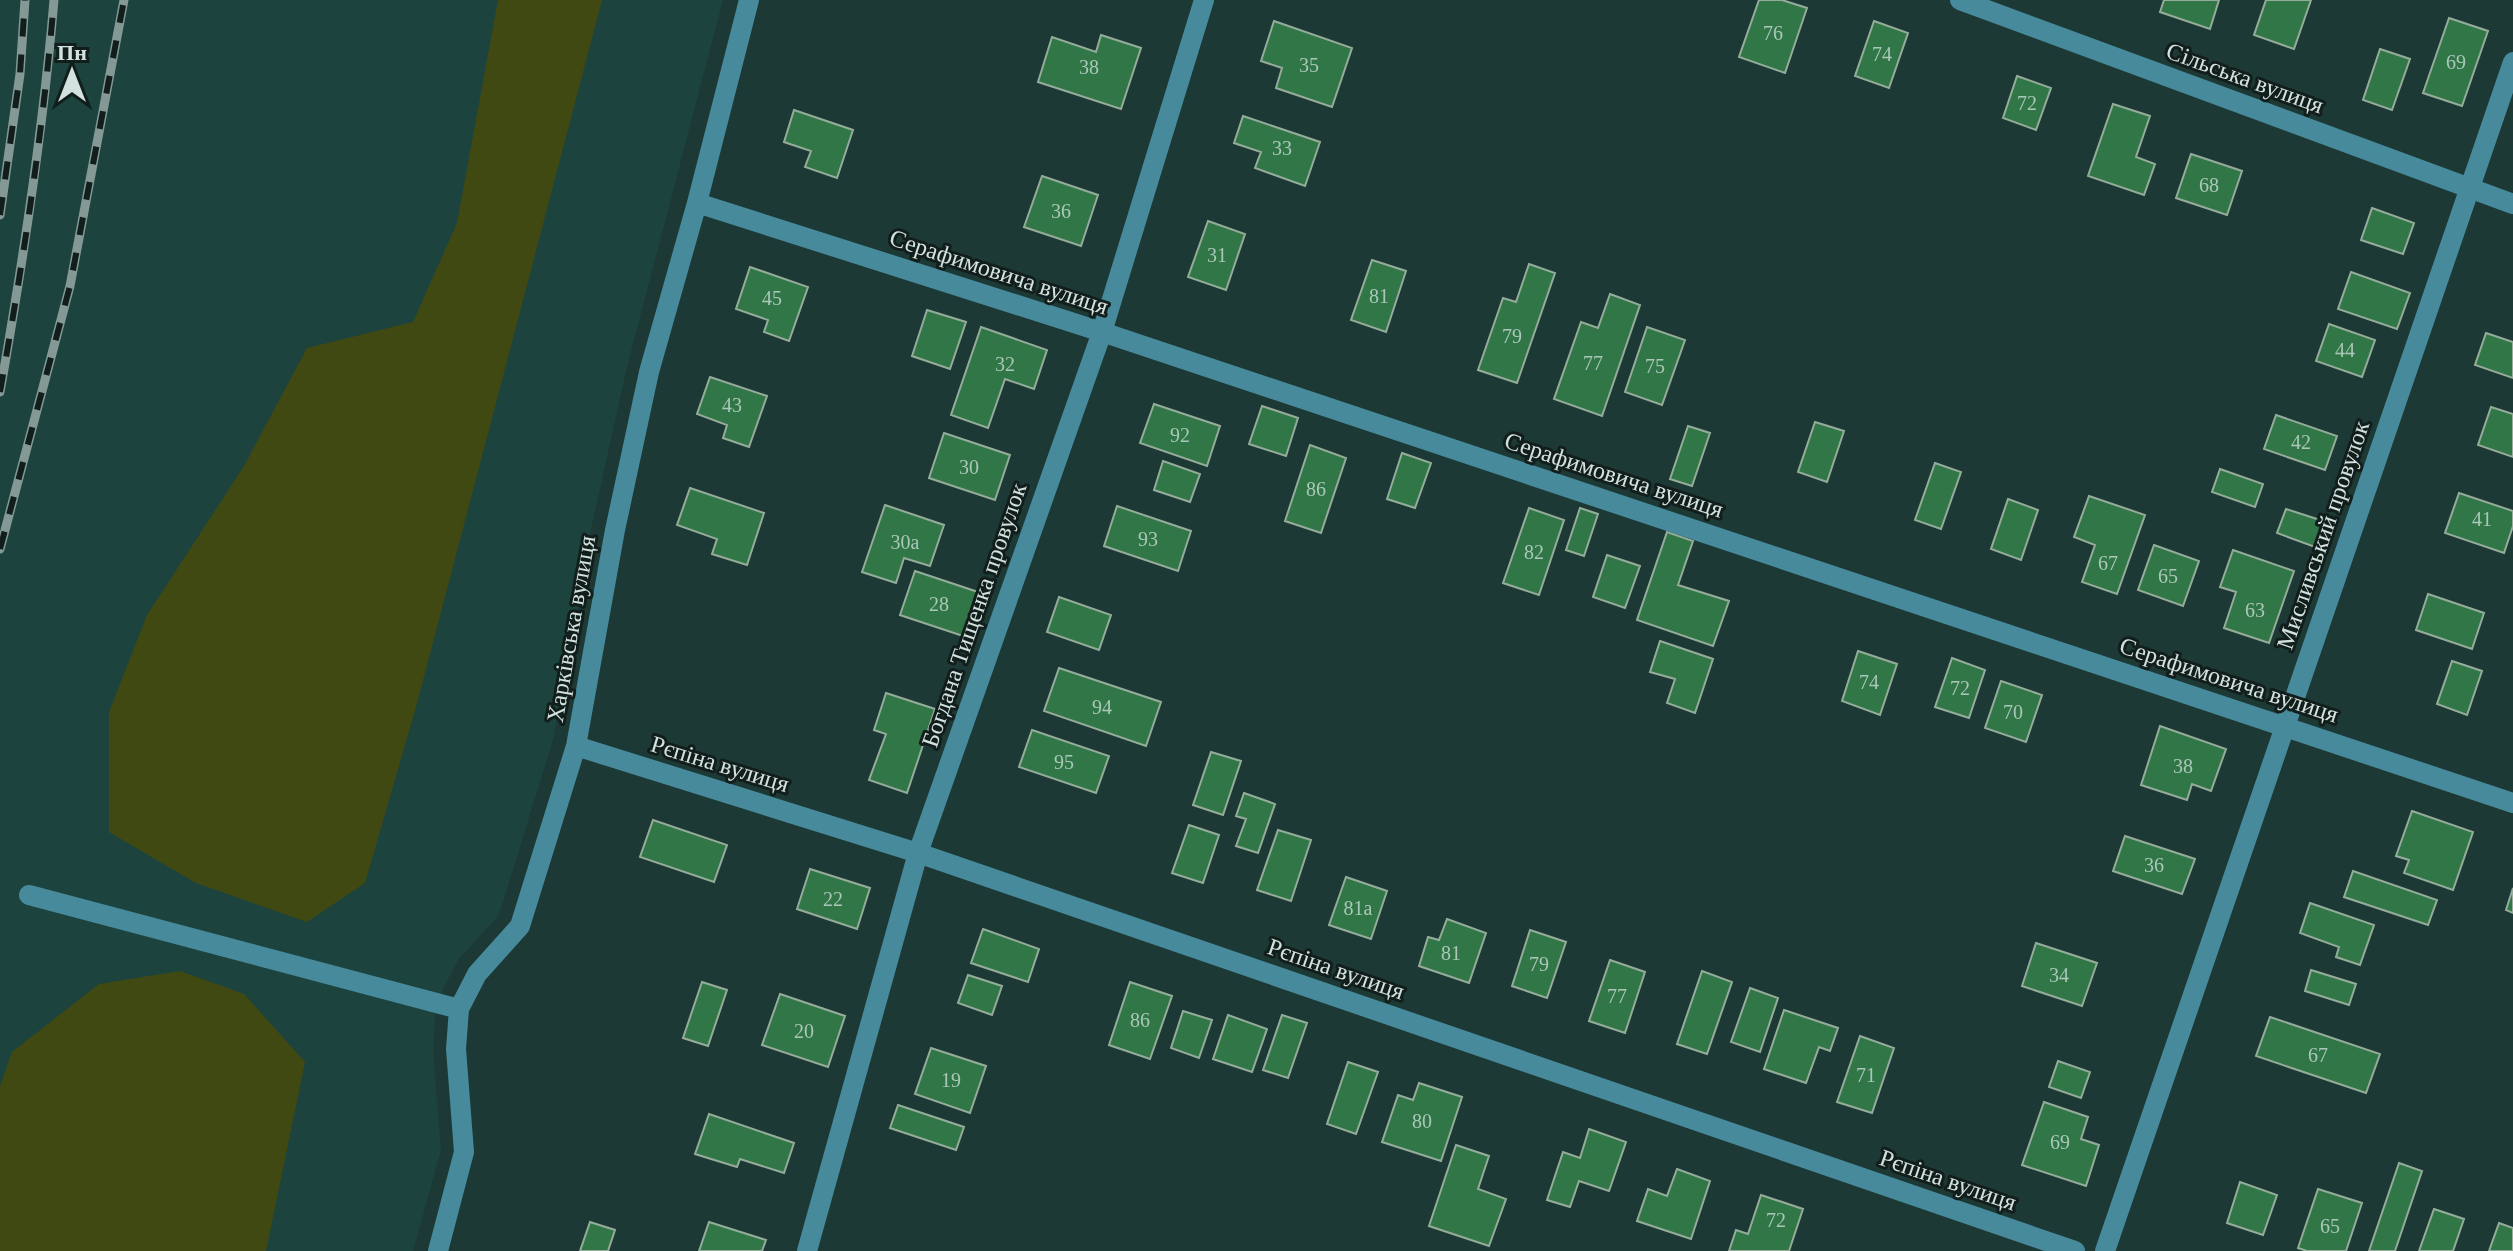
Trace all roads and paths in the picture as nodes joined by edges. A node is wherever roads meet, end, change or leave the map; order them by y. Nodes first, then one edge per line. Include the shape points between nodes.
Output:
1 (749, 0) edge
2 (1204, 0) edge
3 (1960, 0) edge
4 (2513, 62) edge
5 (2469, 189) junction
6 (697, 203) junction
7 (2513, 204) edge
8 (1102, 332) junction
9 (2285, 726) junction
10 (576, 746) junction
11 (2513, 803) edge
12 (918, 853) junction
13 (29, 895) dead end
14 (459, 1009) junction
15 (438, 1251) edge
16 (807, 1251) edge
17 (2075, 1251) edge
18 (2105, 1251) edge

1 - 6 street, Харківська вулиця
2 - 8 street, Богдана Тищенка провулок
3 - 5 street, Сільська вулиця
4 - 5 street, Мисливський провулок
5 - 7 street, Сільська вулиця
5 - 9 street, Мисливський провулок
6 - 8 street, Серафимовича вулиця
6 - 10 street, Харківська вулиця via 649,372
8 - 9 street, Серафимовича вулиця
8 - 12 street, Богдана Тищенка провулок
9 - 11 street, Серафимовича вулиця
9 - 18 street, Мисливський провулок
10 - 12 street, Рєпіна вулиця
10 - 14 street, Харківська вулиця via 520,926 477,974
12 - 16 street, Богдана Тищенка провулок
12 - 17 street, Рєпіна вулиця
13 - 14 street
14 - 15 street, Харківська вулиця via 456,1049 464,1152

